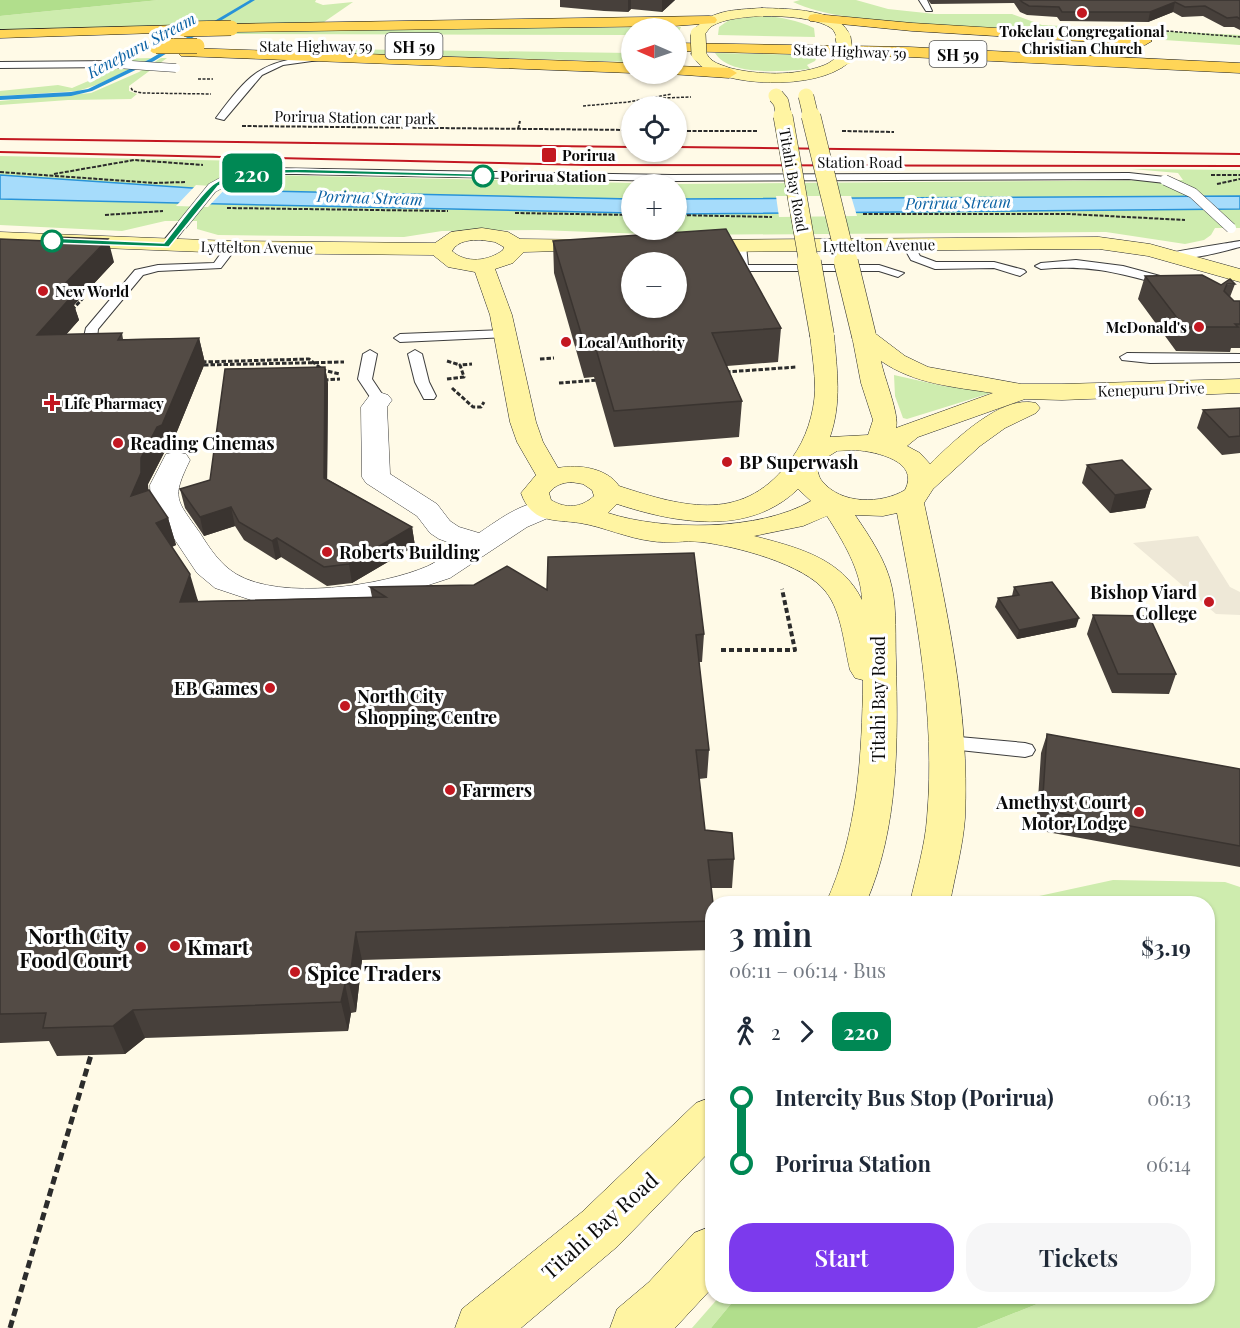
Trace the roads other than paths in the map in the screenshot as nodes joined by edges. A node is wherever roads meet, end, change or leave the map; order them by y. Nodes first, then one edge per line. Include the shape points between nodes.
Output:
1 (746, 0) edge
2 (774, 0) edge
3 (923, 0) edge
4 (929, 9) dead end
5 (810, 17) junction
6 (716, 18) junction
7 (0, 34) edge
8 (529, 39) dead end
9 (687, 40) edge
10 (0, 41) edge
11 (1165, 42) dead end
12 (154, 46) junction
13 (197, 46) junction
14 (421, 46) dead end
15 (687, 47) edge
16 (56, 48) dead end
17 (0, 51) edge
18 (232, 55) junction
19 (326, 57) junction
20 (1240, 61) edge
21 (0, 65) edge
22 (176, 68) dead end
23 (621, 68) edge
24 (1240, 68) edge
25 (687, 71) edge
26 (855, 71) dead end
27 (825, 72) junction
28 (732, 73) junction
29 (255, 74) junction
30 (221, 118) dead end
31 (1240, 237) edge
32 (0, 238) edge
33 (618, 244) edge
34 (908, 244) junction
35 (1240, 244) edge
36 (166, 245) junction
37 (515, 246) junction
38 (676, 246) edge
39 (740, 246) junction
40 (231, 247) junction
41 (441, 249) junction
42 (1170, 255) junction
43 (483, 264) junction
44 (1041, 266) dead end
45 (1020, 272) dead end
46 (898, 273) dead end
47 (1240, 276) edge
48 (1179, 287) edge
49 (504, 334) junction
50 (864, 336) junction
51 (400, 338) dead end
52 (104, 344) edge
53 (370, 354) dead end
54 (415, 354) dead end
55 (1127, 357) dead end
56 (1239, 358) edge
57 (1240, 386) edge
58 (1022, 391) junction
59 (1062, 392) junction
60 (429, 396) dead end
61 (379, 400) joint
62 (883, 447) junction
63 (807, 459) junction
64 (176, 460) dead end
65 (551, 478) junction
66 (608, 492) junction
67 (916, 492) junction
68 (832, 501) junction
69 (545, 509) junction
70 (580, 514) junction
71 (699, 533) junction
72 (480, 543) junction
73 (878, 712) junction
74 (948, 743) junction
75 (1025, 750) dead end
76 (849, 896) edge
77 (931, 896) edge
78 (705, 1125) edge
79 (705, 1259) edge
80 (481, 1328) edge
81 (636, 1328) edge

1 - 6 main road
2 - 5 main road
3 - 4 lane
5 - 6 main road via 766,13
5 - 11 main road
5 - 27 main road, bridge via 838,26 843,37 846,57
6 - 7 main road, bridge via 674,22
6 - 28 main road, Titahi Bay Road, bridge via 701,26 699,54 703,62
8 - 13 main road, State Highway 59 / SH 59
9 - 20 main road, State Highway 59 / SH 59 via 951,47
10 - 12 main road, State Highway 59 / SH 59
12 - 13 main road
12 - 13 main road, State Highway 59 / SH 59
12 - 17 main road
13 - 14 main road, State Highway 59 / SH 59
13 - 18 main road
15 - 24 main road, State Highway 59 / SH 59 via 909,52
16 - 17 main road
18 - 19 main road
18 - 29 lane via 254,61
19 - 23 main road
19 - 29 lane via 282,62
21 - 22 lane, bridge
25 - 28 main road
26 - 27 main road
27 - 28 main road via 778,76
27 - 50 main road, Titahi Bay Road, bridge via 808,87 806,96
28 - 63 main road, Titahi Bay Road, bridge via 759,85 781,102 822,335 827,390 824,417
29 - 30 lane
31 - 36 lane, Station Road, bridge via 1184,186 1129,176 672,178 287,171 254,172 215,185
32 - 36 main road, Lyttelton Avenue
33 - 37 main road
34 - 39 main road, Lyttelton Avenue
34 - 42 main road, Lyttelton Avenue via 1099,243
34 - 45 lane via 915,258 935,266 994,265
35 - 42 lane
36 - 40 main road, Lyttelton Avenue
37 - 41 main road via 507,239 482,234 456,238
37 - 43 main road via 505,259
38 - 39 main road, Lyttelton Avenue
39 - 46 lane via 743,268 879,268
40 - 41 main road, Lyttelton Avenue
40 - 52 lane via 217,266 139,272 92,328 92,342
41 - 43 main road via 452,261
42 - 47 main road, Lyttelton Avenue
43 - 49 main road via 498,302
44 - 48 lane via 1070,262 1155,286
49 - 51 lane
49 - 65 main road via 523,422
50 - 58 main road via 890,357 917,371
50 - 62 main road, Titahi Bay Road via 873,383 886,420
53 - 61 lane via 365,379
54 - 60 lane
55 - 56 lane
57 - 59 main road, Kenepuru Drive
58 - 59 main road, Kenepuru Drive
58 - 62 main road, Kenepuru Drive via 909,431
59 - 67 main road, Kenepuru Drive via 979,432
61 - 72 street via 374,407 376,477 427,510 449,533
62 - 63 main road via 862,443 833,445
62 - 67 main road via 916,464 922,474
63 - 66 main road, Titahi Bay Road via 783,490 759,505 735,511 708,515 673,511
63 - 68 main road via 802,474 806,484
64 - 72 street via 165,485 165,504 208,567 226,581 254,592 314,599 355,595 439,572
65 - 66 main road, Titahi Bay Road via 572,474 591,477 606,486
65 - 69 main road via 535,493
66 - 70 main road via 598,508
67 - 68 main road via 881,508
67 - 74 main road
68 - 71 main road via 807,515 773,524
68 - 73 main road, Titahi Bay Road via 861,547 877,588
69 - 70 main road
69 - 72 street
70 - 71 main road via 659,533
71 - 73 main road via 795,558 819,568 838,587 851,611
73 - 76 main road, Titahi Bay Road via 880,736 874,807
74 - 75 lane
74 - 77 main road via 946,820
78 - 80 main road, Titahi Bay Road via 600,1229
79 - 81 main road

